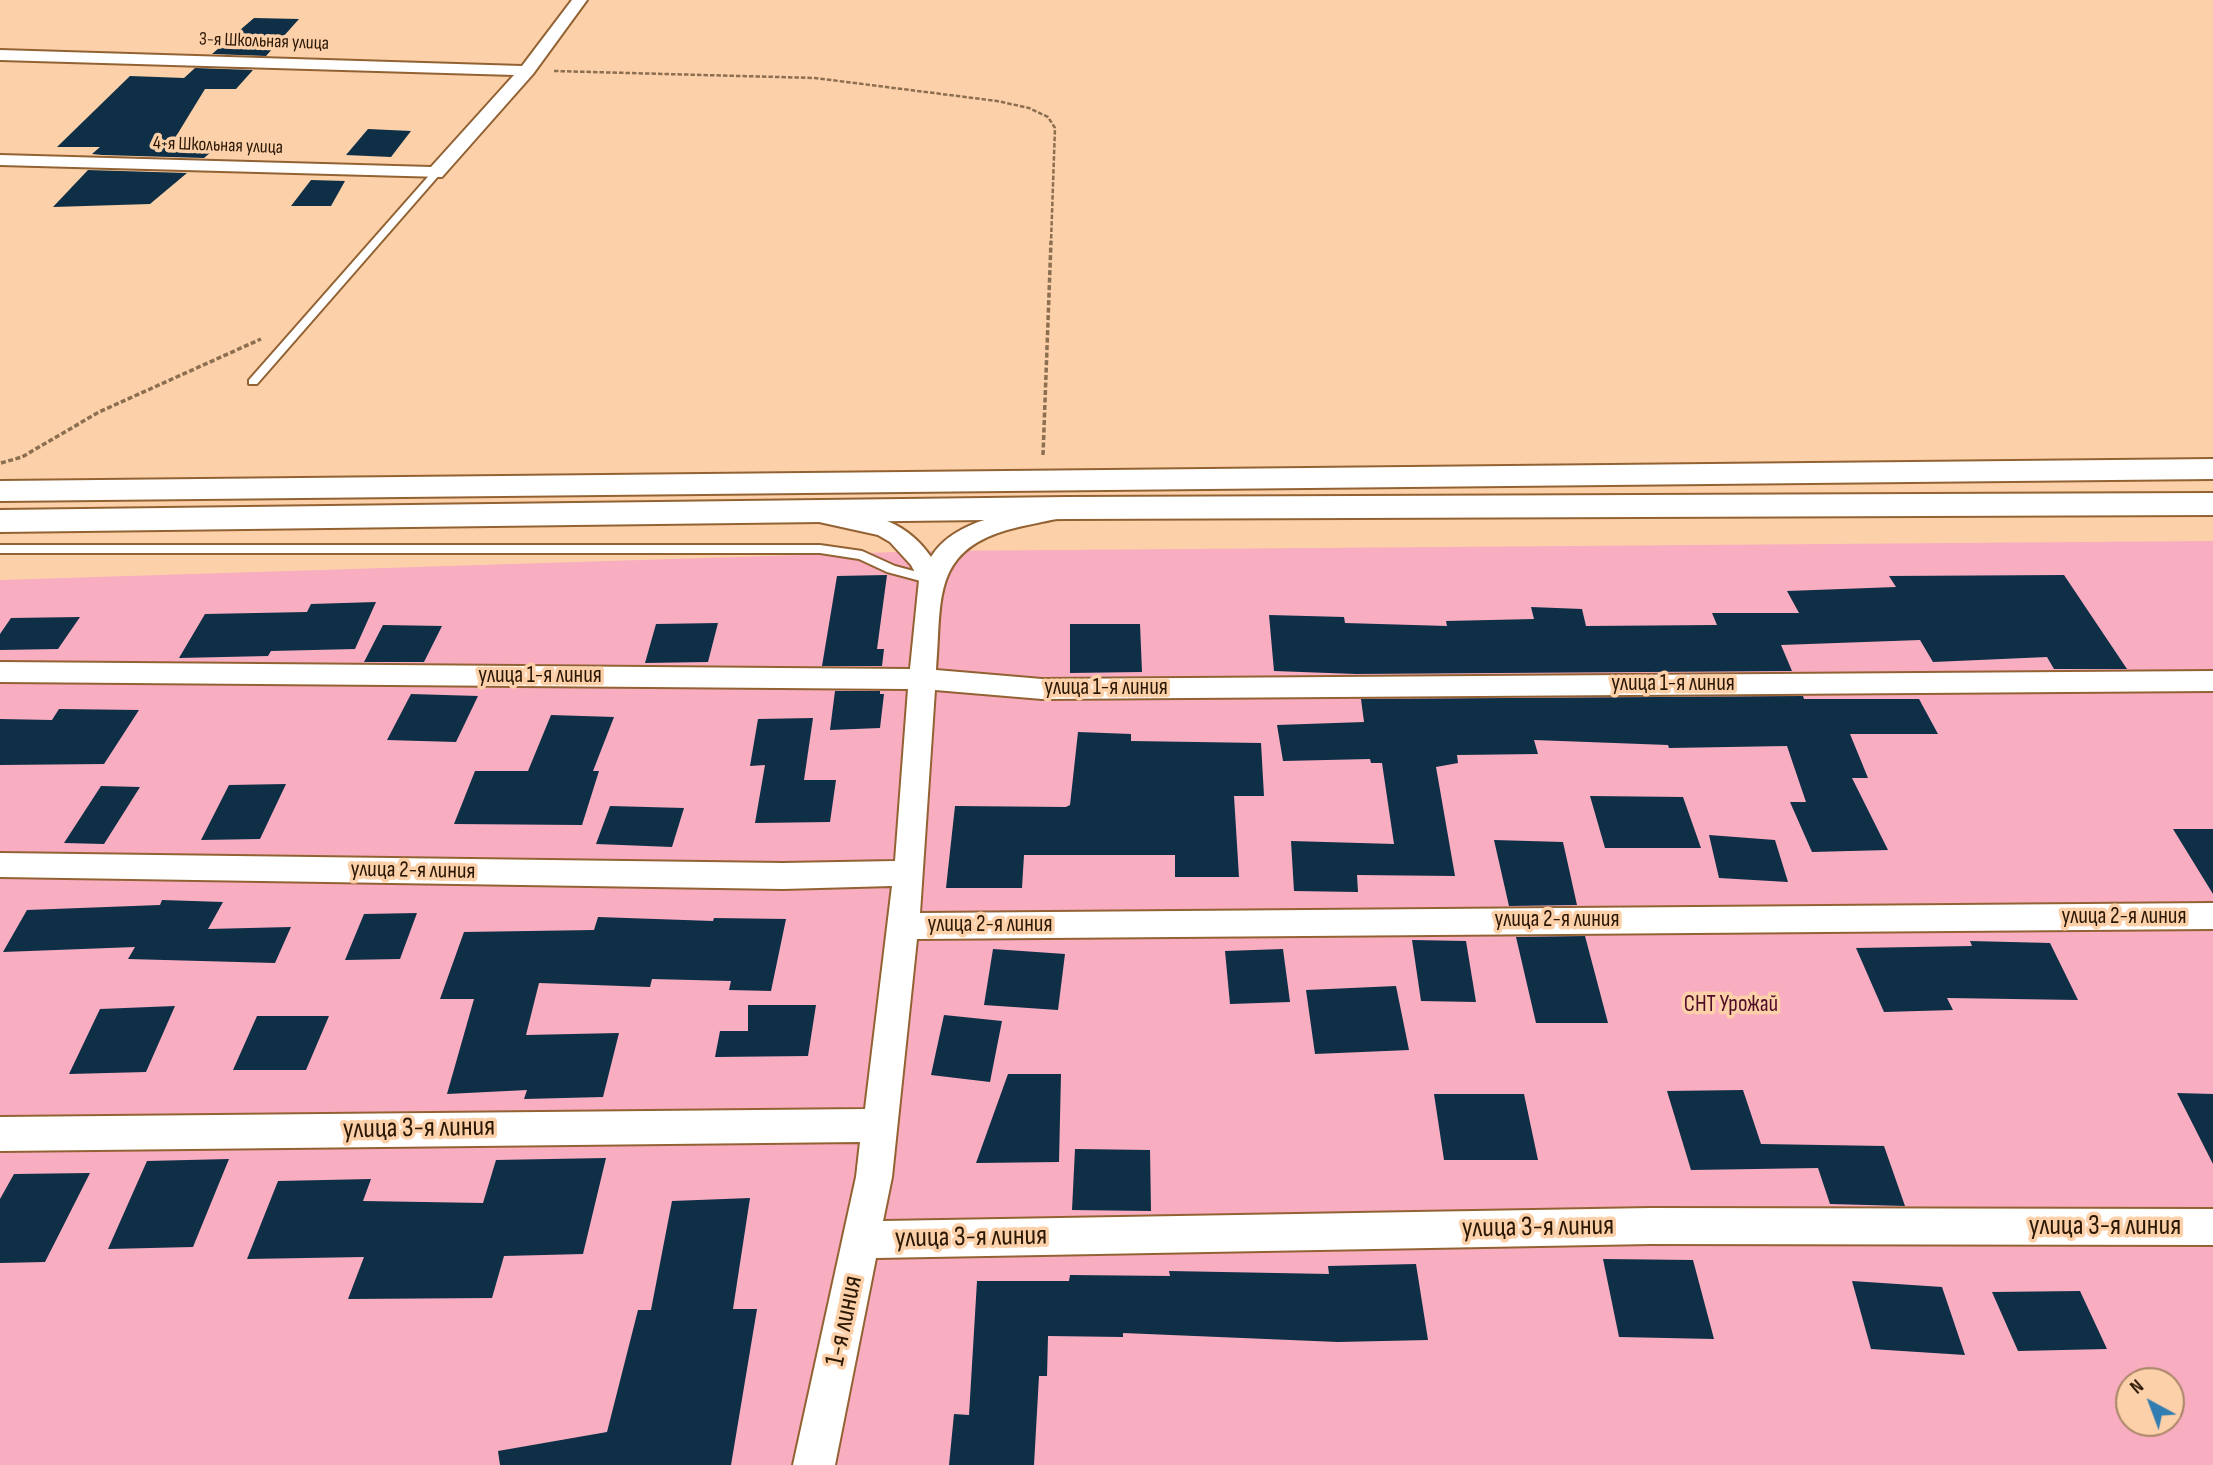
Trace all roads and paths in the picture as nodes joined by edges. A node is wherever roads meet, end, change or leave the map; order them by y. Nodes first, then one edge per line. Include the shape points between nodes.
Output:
1 (580, 0) edge
2 (0, 55) edge
3 (527, 71) junction
4 (0, 160) edge
5 (436, 173) junction
6 (262, 339) dead end
7 (253, 382) dead end
8 (0, 463) edge
9 (2213, 469) edge
10 (1042, 481) junction
11 (0, 491) edge
12 (2213, 504) edge
13 (1068, 508) junction
14 (805, 512) junction
15 (0, 520) edge
16 (0, 549) edge
17 (932, 580) junction
18 (0, 672) edge
19 (922, 679) junction
20 (2213, 681) edge
21 (0, 865) edge
22 (909, 873) junction
23 (2213, 916) edge
24 (902, 926) junction
25 (880, 1125) junction
26 (0, 1133) edge
27 (2213, 1227) edge
28 (862, 1240) junction
29 (814, 1465) edge

1 - 3 street
2 - 3 street, 3-я Школьная улица
3 - 5 street
3 - 10 path via 815,78 997,101 1048,117 1055,128
4 - 5 street, 4-я Школьная улица
5 - 7 lane
6 - 8 path via 99,412 22,457
9 - 10 main road
10 - 11 main road
12 - 13 main road
13 - 14 main road
13 - 17 street via 1025,517 956,543
14 - 15 main road
14 - 17 street via 897,533 919,556
16 - 17 lane via 820,549 862,555
17 - 19 street, 1-я линия
18 - 19 street, улица 1-я линия
19 - 20 street, улица 1-я линия via 1042,689
19 - 22 street, 1-я линия
21 - 22 street, улица 2-я линия via 783,876
22 - 24 street, 1-я линия
23 - 24 street, улица 2-я линия
24 - 25 street, 1-я линия
25 - 26 street, улица 3-я линия
25 - 28 street, 1-я линия
27 - 28 street, улица 3-я линия via 1651,1226
28 - 29 street, 1-я линия

